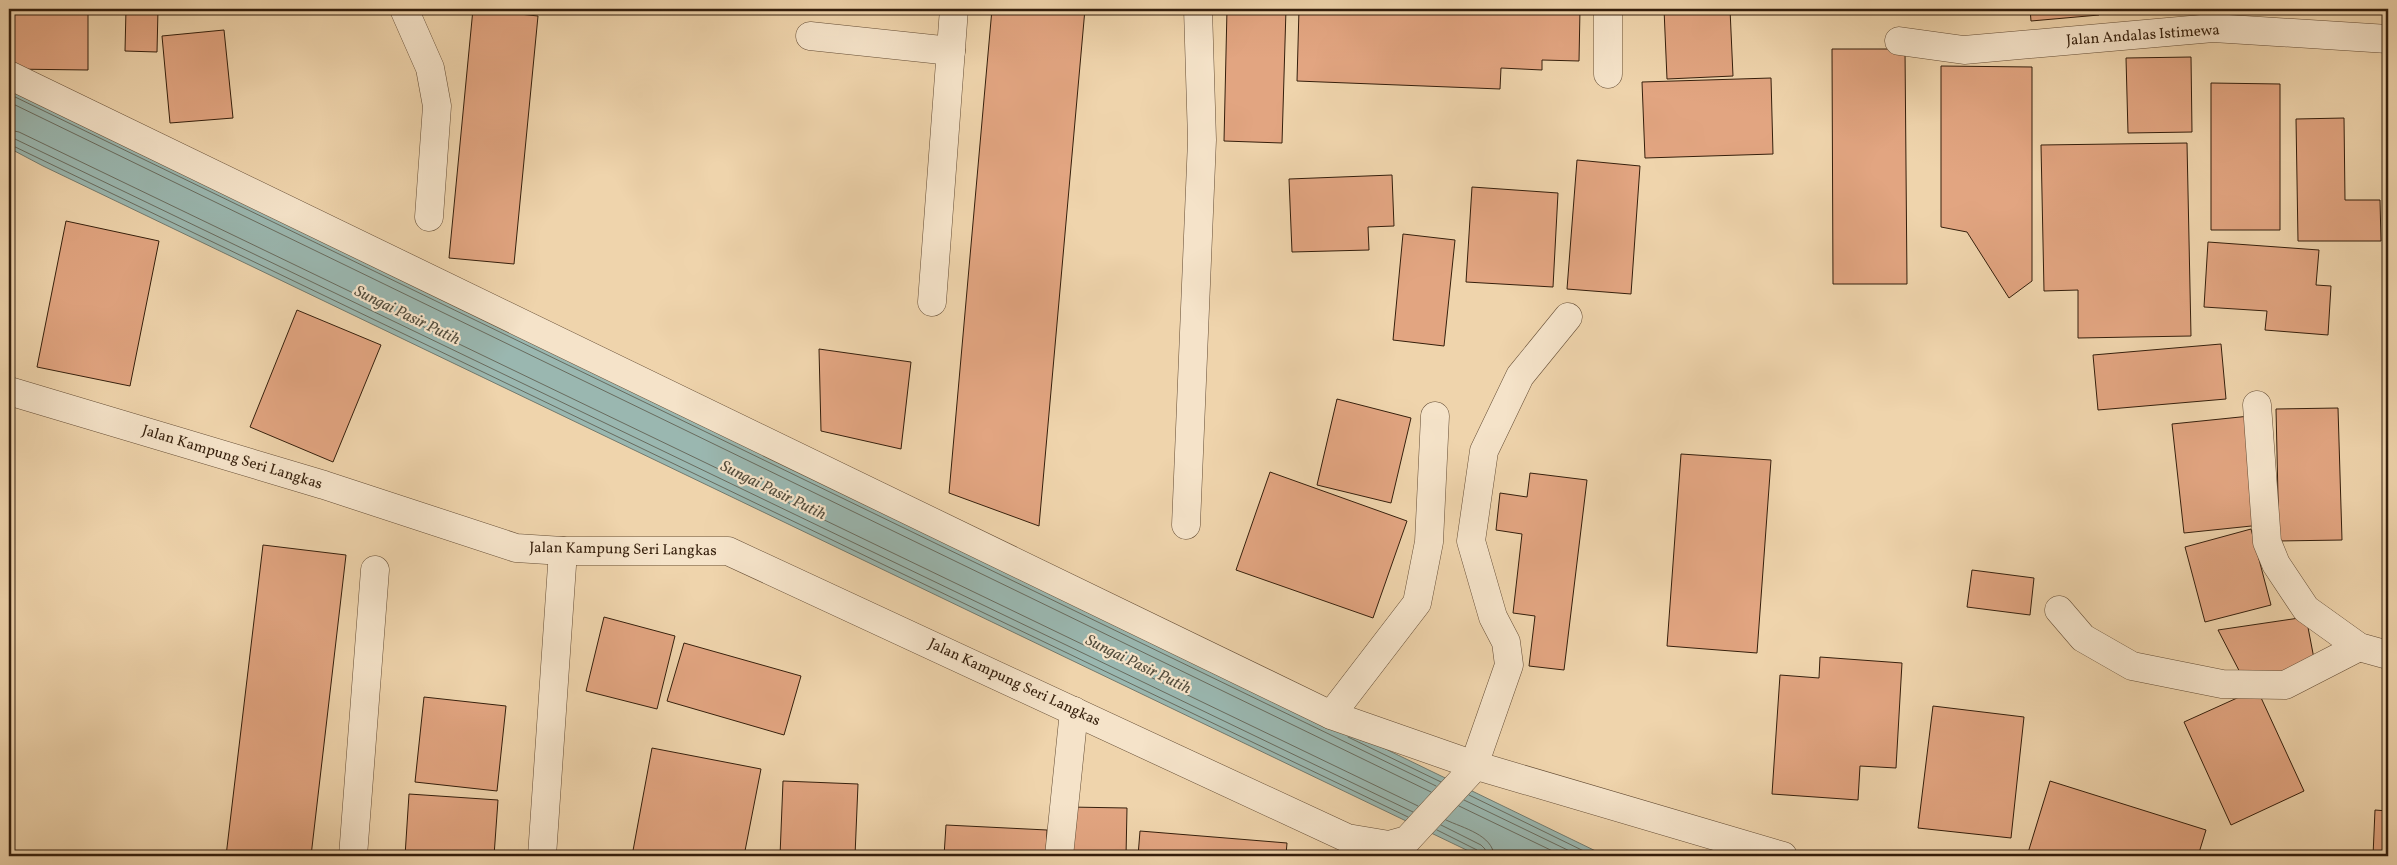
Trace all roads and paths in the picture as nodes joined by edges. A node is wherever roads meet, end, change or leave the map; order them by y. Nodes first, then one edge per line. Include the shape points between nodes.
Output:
1 (404, 9) edge
2 (954, 9) edge
3 (1198, 9) edge
4 (1608, 9) edge
5 (810, 36) dead end
6 (2388, 39) edge
7 (1899, 41) dead end
8 (951, 51) junction
9 (9, 74) edge
10 (1608, 74) dead end
11 (429, 217) dead end
12 (932, 302) dead end
13 (1568, 317) dead end
14 (9, 391) edge
15 (2258, 405) dead end
16 (1435, 416) dead end
17 (1186, 524) dead end
18 (562, 551) junction
19 (375, 570) dead end
20 (2059, 610) dead end
21 (2359, 647) junction
22 (2388, 655) edge
23 (1074, 711) junction
24 (1331, 715) junction
25 (1471, 769) junction
26 (352, 856) edge
27 (542, 856) edge
28 (1058, 856) edge
29 (1783, 856) edge

1 - 11 street via 430,68 437,106
2 - 8 street
3 - 17 street via 1202,140
4 - 10 street
5 - 8 street
6 - 7 street, Jalan Andalas Istimewa via 2213,28 1964,50
8 - 12 street
9 - 24 street
13 - 25 street via 1520,376 1484,451 1471,541 1492,618 1506,642 1509,665
14 - 18 street, Jalan Kampung Seri Langkas via 324,485 516,548
15 - 21 street via 2267,542 2276,564 2306,609
16 - 24 street via 1429,542 1417,603
18 - 23 street, Jalan Kampung Seri Langkas via 728,551
18 - 27 street
19 - 26 street
20 - 21 street via 2083,638 2132,666 2222,684 2285,684
21 - 22 street
23 - 25 street, Jalan Kampung Seri Langkas via 1348,838 1389,844 1406,840
23 - 28 street
24 - 25 street
25 - 29 street

